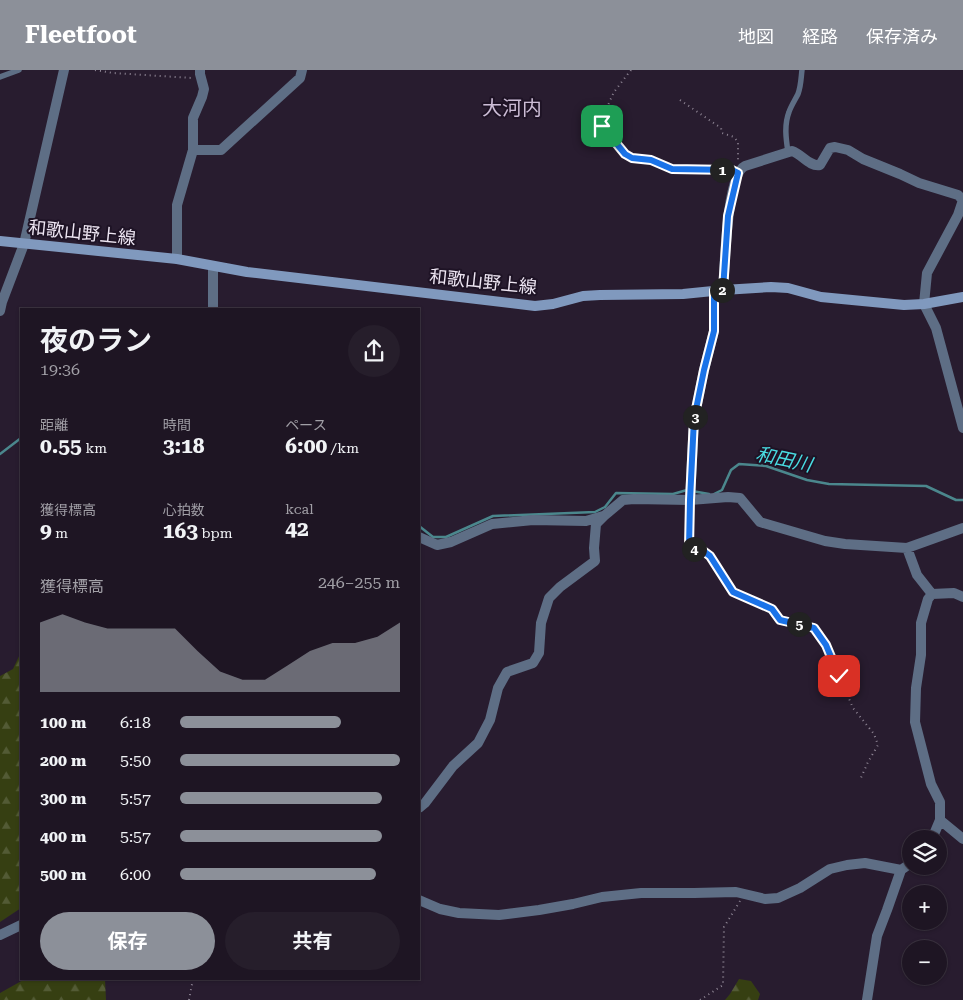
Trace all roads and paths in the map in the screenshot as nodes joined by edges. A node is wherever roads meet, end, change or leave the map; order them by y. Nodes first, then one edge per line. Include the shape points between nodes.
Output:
1 (19, 70) edge
2 (64, 70) edge
3 (95, 70) edge
4 (302, 70) edge
5 (631, 70) edge
6 (802, 70) edge
7 (201, 74) edge
8 (0, 77) edge
9 (680, 100) dead end
10 (193, 150) junction
11 (788, 152) junction
12 (739, 171) junction
13 (963, 200) edge
14 (0, 241) edge
15 (24, 244) junction
16 (177, 259) junction
17 (213, 266) junction
18 (719, 290) junction
19 (963, 297) edge
20 (924, 304) junction
21 (213, 308) edge
22 (0, 311) edge
23 (963, 428) edge
24 (690, 500) junction
25 (604, 516) junction
26 (963, 528) edge
27 (420, 537) edge
28 (906, 548) junction
29 (932, 594) junction
30 (963, 597) edge
31 (860, 780) dead end
32 (420, 807) edge
33 (940, 820) junction
34 (936, 830) edge
35 (963, 839) edge
36 (901, 870) joint
37 (745, 894) junction
38 (420, 900) edge
39 (20, 925) edge
40 (0, 935) edge
41 (193, 980) edge
42 (189, 1000) edge
43 (700, 1000) edge
44 (867, 1000) edge

1 - 8 lane
2 - 15 street
3 - 7 path
4 - 10 street via 300,78 221,150
5 - 12 path via 614,92 600,123 625,154 672,169
6 - 11 lane via 798,92 786,122
7 - 10 street via 204,89 193,118
9 - 12 path via 721,128 722,133 734,137 738,142
10 - 16 street via 177,205
11 - 12 street
11 - 13 street via 798,153 816,166 820,165 830,148 848,150 862,160 958,195
12 - 18 street via 728,216
13 - 20 street via 927,273
14 - 15 main road, 和歌山野上線
15 - 16 main road, 和歌山野上線
15 - 22 street
16 - 17 main road, 和歌山野上線
17 - 18 main road, 和歌山野上線 via 535,306 600,294 683,294
17 - 21 street
18 - 20 main road, 和歌山野上線 via 788,288 821,296 904,305
18 - 24 street via 714,331 694,419
19 - 20 main road, 和歌山野上線
20 - 23 street via 936,328
24 - 25 street via 623,500
24 - 28 street via 740,498 760,522 825,541
24 - 31 path via 689,548 702,550 710,556 733,592 772,609 780,620 814,628 826,645 853,708 874,734 878,745
25 - 27 street via 586,521 533,520 492,524 437,545
25 - 32 street via 596,524 595,561 549,598 541,623 540,653 533,663 507,672 478,743 453,766
26 - 28 street
28 - 29 street via 917,575
29 - 30 street via 954,593
29 - 33 street via 921,623 916,722 931,784 940,802
33 - 34 street
33 - 35 street
36 - 37 street via 865,863 847,864 830,869 778,898 765,899
36 - 44 street via 877,936
37 - 38 street via 602,897 499,915 458,913
37 - 43 path via 724,927 723,985
39 - 40 street
41 - 42 path

